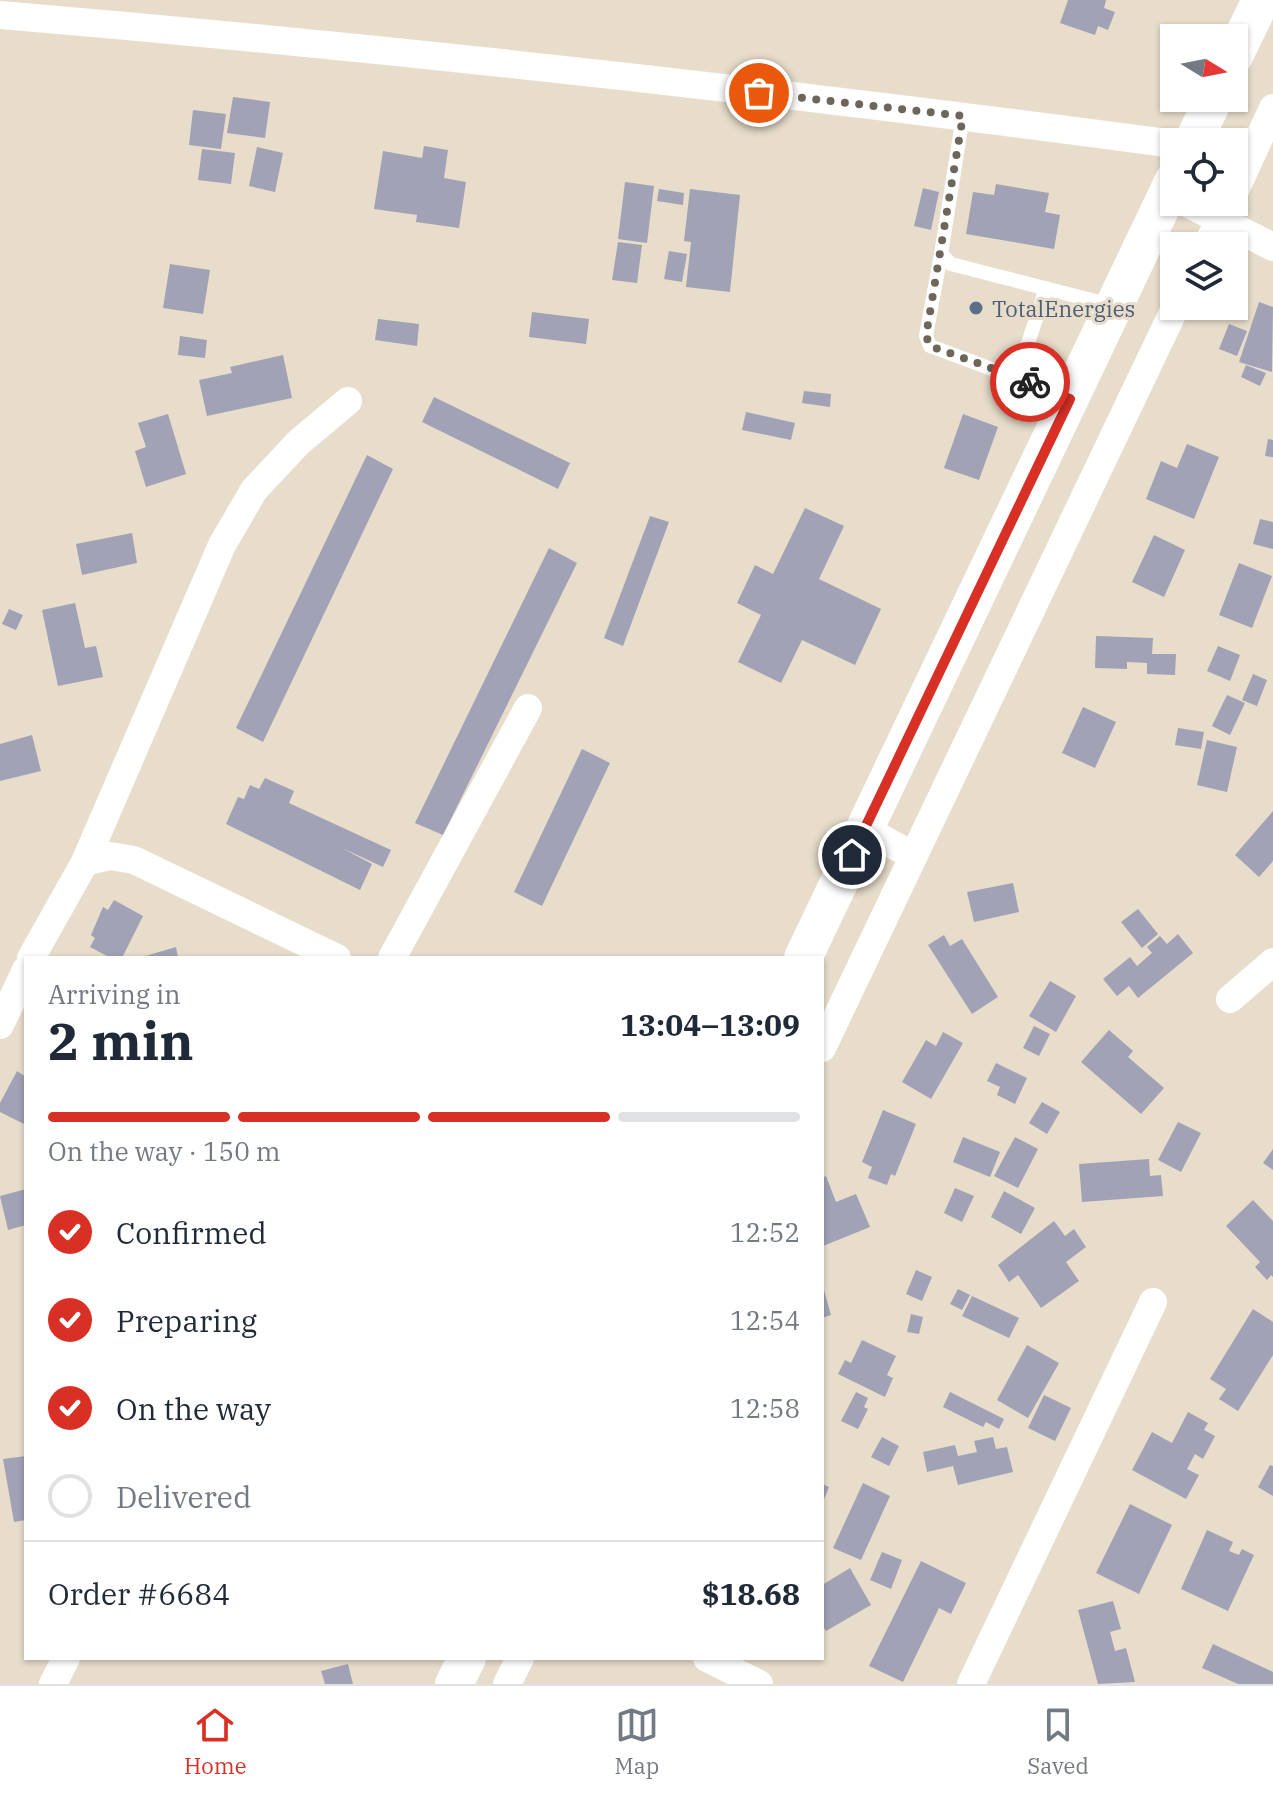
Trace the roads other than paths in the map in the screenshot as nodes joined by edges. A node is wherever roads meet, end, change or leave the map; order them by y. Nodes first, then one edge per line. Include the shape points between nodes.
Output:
1 (1261, 0) edge
2 (0, 15) edge
3 (1248, 27) edge
4 (1273, 108) edge
5 (963, 116) junction
6 (1160, 142) edge
7 (1248, 162) edge
8 (1163, 216) edge
9 (1232, 216) edge
10 (1273, 247) edge
11 (941, 254) junction
12 (1046, 288) junction
13 (1114, 306) junction
14 (1169, 320) edge
15 (1017, 377) junction
16 (1070, 399) junction
17 (348, 401) dead end
18 (528, 708) dead end
19 (865, 829) junction
20 (913, 856) junction
21 (85, 862) junction
22 (32, 956) edge
23 (333, 956) edge
24 (393, 956) edge
25 (804, 956) edge
26 (1273, 962) edge
27 (24, 974) edge
28 (1230, 999) dead end
29 (0, 1025) edge
30 (824, 1044) edge
31 (1153, 1302) dead end
32 (65, 1660) edge
33 (466, 1660) edge
34 (519, 1660) edge
35 (711, 1660) edge
36 (53, 1684) edge
37 (454, 1684) edge
38 (507, 1684) edge
39 (759, 1684) edge
40 (971, 1684) edge

1 - 3 main road
2 - 5 street via 394,51
4 - 7 street
5 - 6 street
5 - 11 lane
8 - 13 main road
9 - 10 street
11 - 12 lane via 951,264
11 - 15 lane via 926,336 930,346
12 - 13 lane
12 - 15 lane
13 - 16 main road
14 - 20 street
15 - 16 lane
16 - 19 main road
17 - 21 street via 254,490 222,545
18 - 24 street
19 - 20 street
19 - 25 main road
20 - 30 street
21 - 22 street
21 - 23 street via 110,856 134,860
26 - 28 street
27 - 29 street
31 - 40 street
32 - 36 street
33 - 37 main road
34 - 38 street
35 - 39 street

